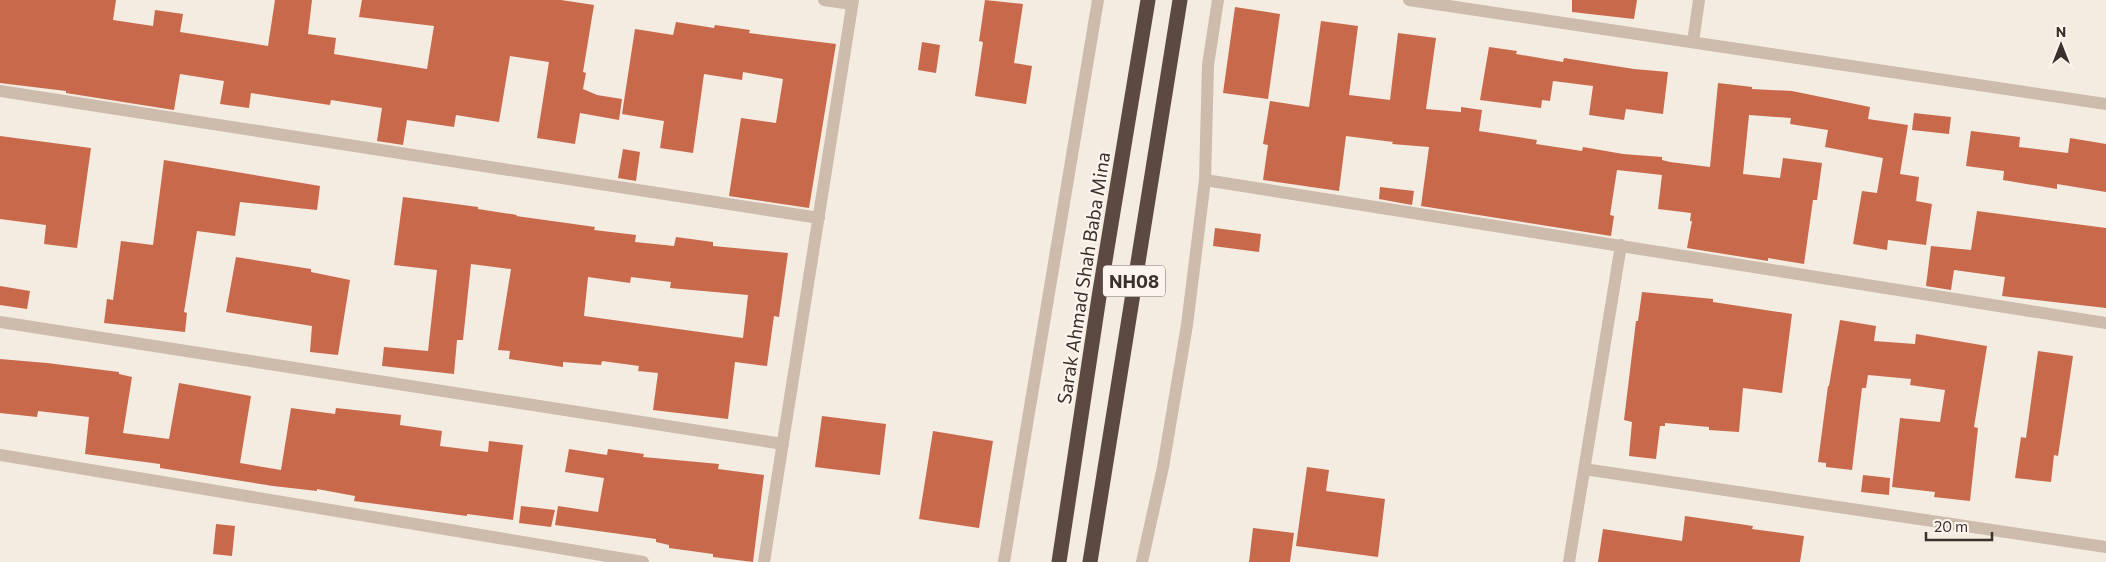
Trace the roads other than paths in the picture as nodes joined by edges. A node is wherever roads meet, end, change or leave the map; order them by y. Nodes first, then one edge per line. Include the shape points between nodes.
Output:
1 (824, 0) edge
2 (1098, 0) edge
3 (1148, 0) edge
4 (1180, 0) edge
5 (1218, 0) edge
6 (1409, 0) edge
7 (1699, 0) edge
8 (852, 2) edge
9 (1693, 42) junction
10 (0, 91) edge
11 (2106, 104) edge
12 (1205, 180) junction
13 (818, 218) junction
14 (1622, 245) junction
15 (0, 322) edge
16 (2106, 324) edge
17 (783, 444) junction
18 (0, 455) edge
19 (1584, 469) junction
20 (2106, 547) edge
21 (643, 562) edge
22 (764, 562) edge
23 (1004, 562) edge
24 (1059, 562) edge
25 (1090, 562) edge
26 (1142, 562) edge
27 (1569, 562) edge

1 - 8 street
2 - 23 street
3 - 24 highway, Sarak Ahmad Shah Baba Mina / NH08 via 1100,287
4 - 25 highway, NH08
5 - 12 street via 1208,65
6 - 9 street
7 - 9 street
8 - 13 street
9 - 11 street
10 - 13 street
12 - 14 street
12 - 26 street via 1163,467
13 - 17 street
14 - 16 street
14 - 19 street
15 - 17 street
17 - 22 street
18 - 21 street
19 - 20 street
19 - 27 street

